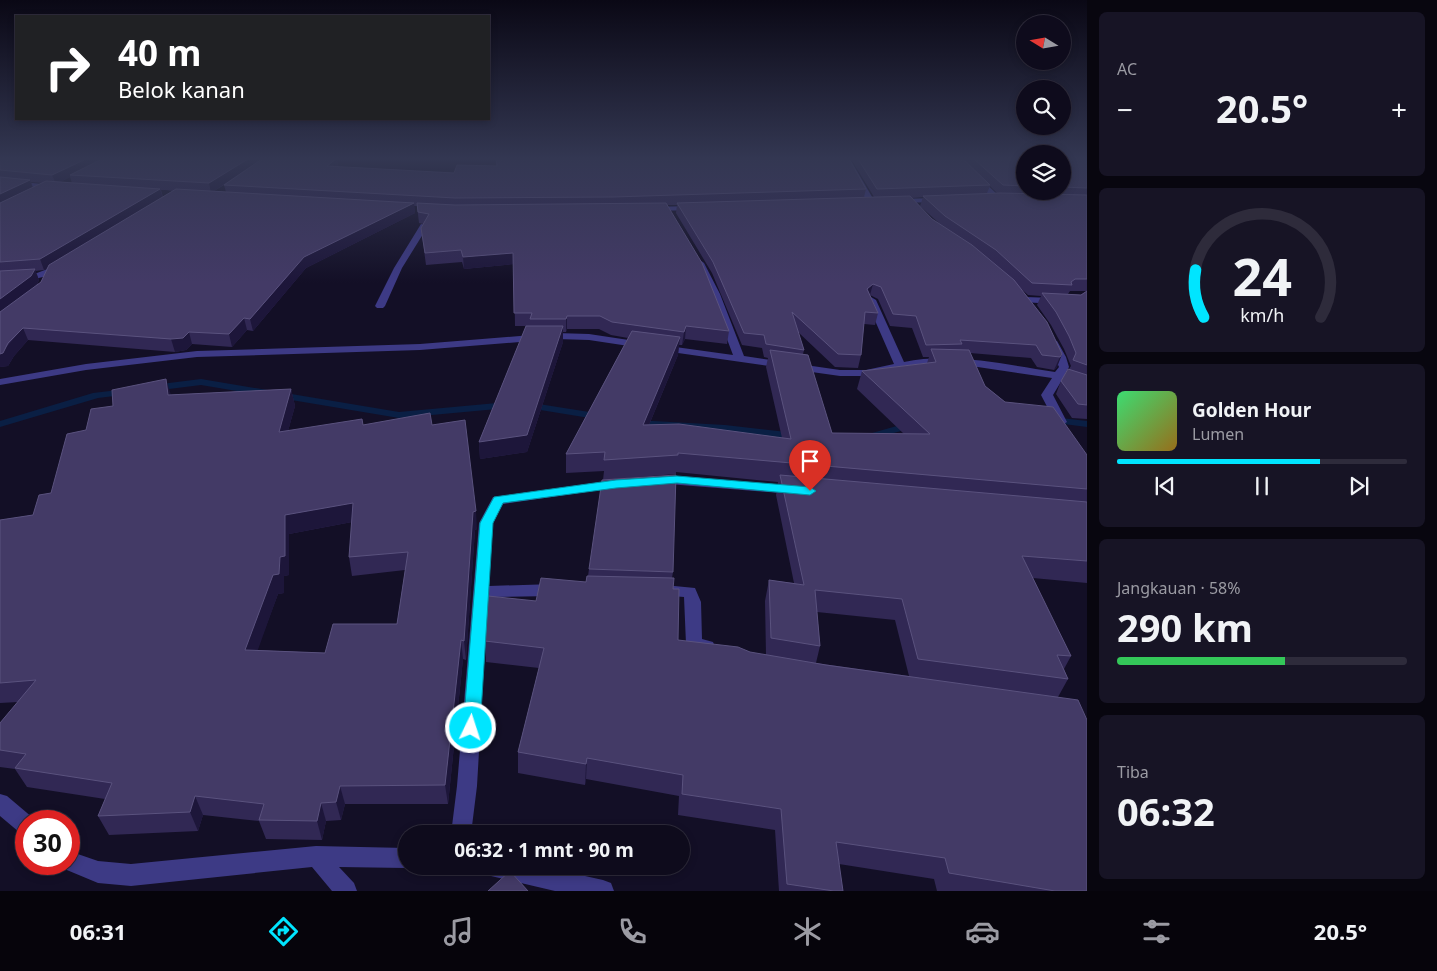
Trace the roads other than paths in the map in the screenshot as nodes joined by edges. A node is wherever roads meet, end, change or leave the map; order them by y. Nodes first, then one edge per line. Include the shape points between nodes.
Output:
1 (890, 201) edge
2 (909, 201) junction
3 (925, 201) edge
4 (862, 202) edge
5 (871, 202) joint
6 (880, 202) edge
7 (704, 208) edge
8 (641, 210) edge
9 (921, 213) edge
10 (424, 226) edge
11 (697, 258) edge
12 (64, 264) edge
13 (0, 278) edge
14 (871, 300) edge
15 (1065, 302) edge
16 (380, 306) dead end
17 (1035, 313) edge
18 (1048, 334) edge
19 (740, 359) junction
20 (901, 367) junction
21 (1060, 376) junction
22 (0, 382) edge
23 (1087, 385) edge
24 (1067, 432) edge
25 (651, 481) edge
26 (633, 482) edge
27 (805, 491) edge
28 (570, 589) edge
29 (644, 589) edge
30 (481, 592) junction
31 (723, 650) edge
32 (0, 803) edge
33 (15, 816) edge
34 (461, 825) edge
35 (316, 856) junction
36 (398, 858) edge
37 (80, 865) edge
38 (531, 875) edge
39 (346, 891) edge
40 (602, 891) edge

1 - 2 street
2 - 3 street
2 - 9 street
4 - 5 street
5 - 6 street
7 - 8 street via 671,213
10 - 16 street
11 - 19 street
12 - 13 street via 47,278
14 - 20 street
15 - 17 street via 1022,296
18 - 21 street via 1064,367
19 - 20 street via 840,372 866,373
19 - 22 street via 589,337 556,336 420,347 197,354 86,367
20 - 21 street via 919,362 971,363
21 - 23 street
21 - 24 street via 1047,395
25 - 27 street via 677,480
26 - 30 street via 498,500 486,523
28 - 30 street
29 - 31 street via 690,592 694,644
30 - 34 street
32 - 33 street
35 - 36 street
35 - 37 street via 131,876 98,872
35 - 39 street
38 - 40 street

